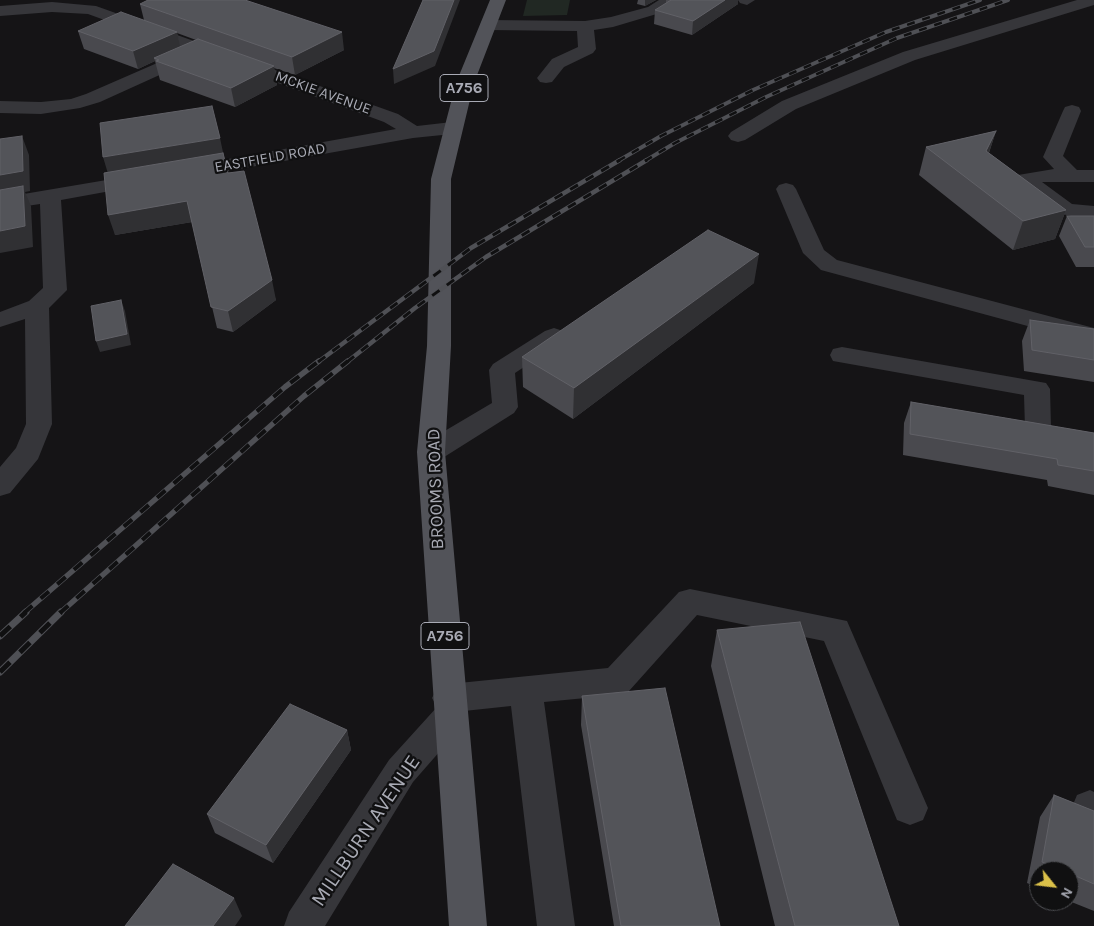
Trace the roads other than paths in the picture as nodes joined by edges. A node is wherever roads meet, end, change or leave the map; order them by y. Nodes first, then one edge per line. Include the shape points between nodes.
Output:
1 (498, 0) edge
2 (670, 0) edge
3 (1094, 0) edge
4 (60, 4) edge
5 (10, 7) edge
6 (488, 25) junction
7 (585, 26) junction
8 (202, 49) junction
9 (546, 78) dead end
10 (0, 107) edge
11 (1072, 111) dead end
12 (452, 128) junction
13 (413, 132) junction
14 (738, 136) dead end
15 (1070, 174) junction
16 (1094, 176) edge
17 (786, 189) dead end
18 (50, 196) junction
19 (0, 204) edge
20 (1094, 212) edge
21 (36, 306) junction
22 (0, 320) edge
23 (574, 323) edge
24 (1094, 336) edge
25 (842, 355) dead end
26 (1010, 423) edge
27 (1038, 428) junction
28 (1066, 432) edge
29 (432, 452) junction
30 (0, 486) edge
31 (526, 690) junction
32 (450, 707) junction
33 (910, 808) dead end
34 (303, 926) edge
35 (468, 926) edge
36 (556, 926) edge

1 - 6 main road, BROOMS ROAD / A756
2 - 7 street via 638,15
3 - 14 street via 909,56 789,105
4 - 5 street, MCKIE AVENUE
4 - 8 street, MCKIE AVENUE via 90,9
6 - 7 street
6 - 12 main road, BROOMS ROAD / A756 via 465,83
7 - 9 street via 587,49 558,63
8 - 10 street via 94,98 41,108
8 - 13 street, MCKIE AVENUE via 391,118
11 - 15 street via 1053,157
12 - 13 street, EASTFIELD ROAD
12 - 29 main road, BROOMS ROAD / A756 via 441,179 439,346
13 - 18 street, EASTFIELD ROAD
15 - 16 street
15 - 20 street via 1025,179 1065,209
17 - 24 street via 814,253 829,265
18 - 19 street, EASTFIELD ROAD
18 - 21 street via 55,290
21 - 22 street
21 - 30 street via 39,424 28,452
23 - 29 street via 502,370 505,408
25 - 27 street via 1037,389
26 - 27 street
27 - 28 street
29 - 32 main road, BROOMS ROAD / A756
31 - 32 street
31 - 33 street via 617,681 690,601 836,630
31 - 36 street
32 - 34 street, MILLBURN AVENUE via 402,771
32 - 35 main road, BROOMS ROAD / A756

